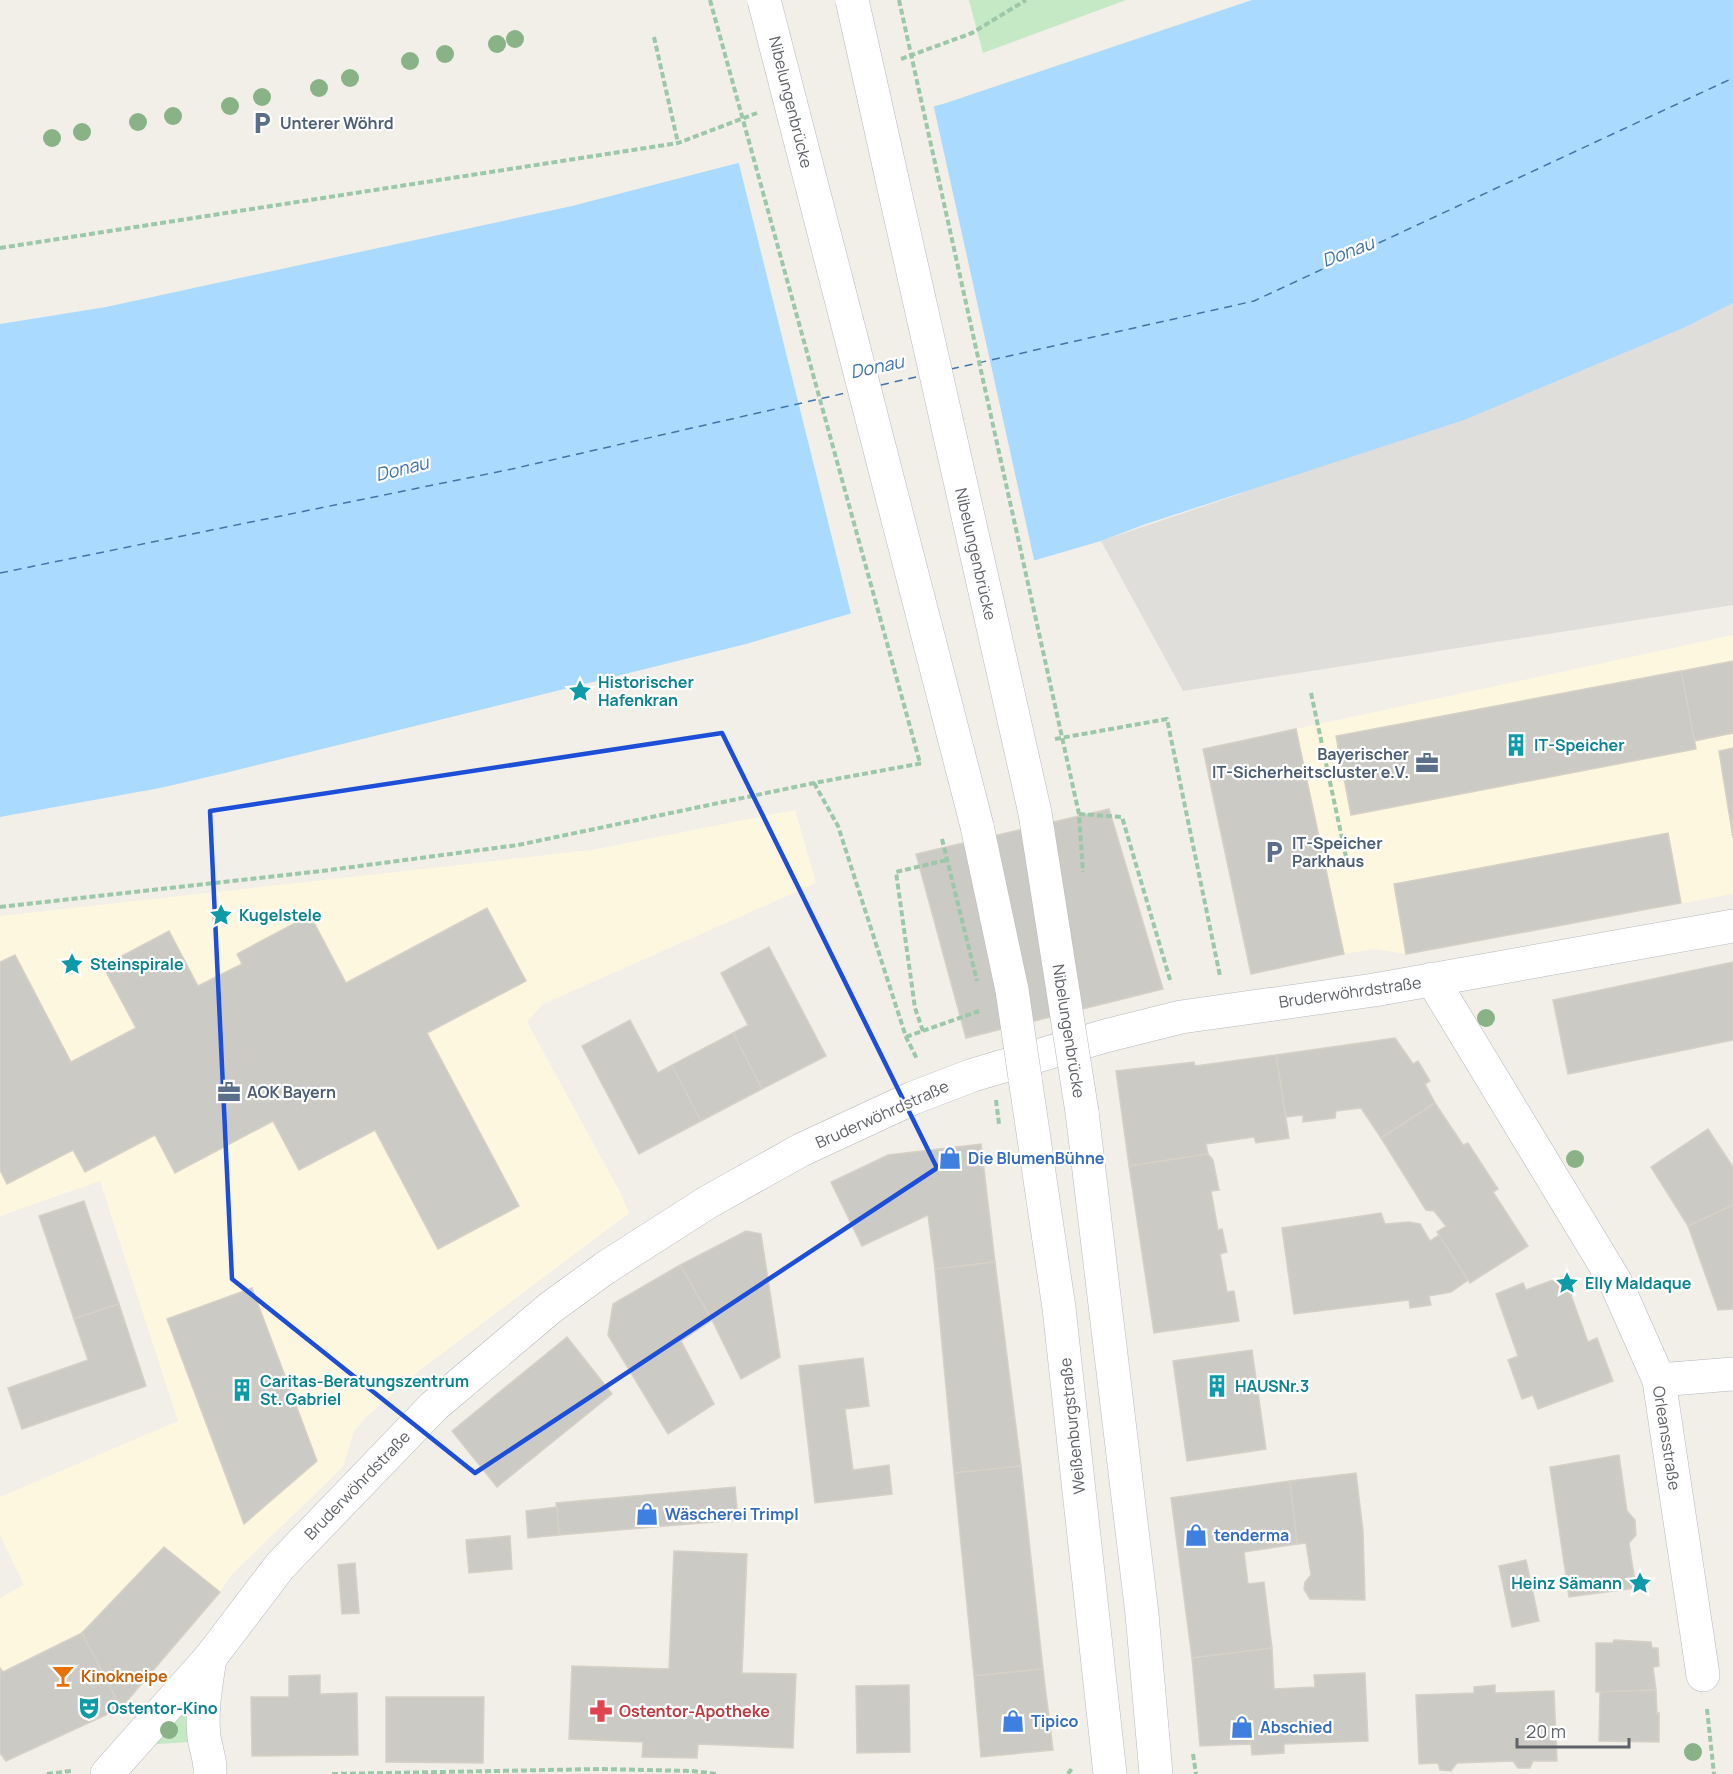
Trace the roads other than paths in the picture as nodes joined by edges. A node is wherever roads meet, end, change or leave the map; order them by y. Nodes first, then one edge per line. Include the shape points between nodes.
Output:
1 (765, 0) edge
2 (852, 0) edge
3 (1733, 926) edge
4 (1432, 979) junction
5 (1025, 1078) joint
6 (1733, 1374) edge
7 (1659, 1380) junction
8 (210, 1658) junction
9 (1703, 1675) road end
10 (107, 1774) edge
11 (210, 1774) edge
12 (1110, 1774) edge
13 (1156, 1774) edge

1 - 5 main road, Nibelungenbrücke, bridge via 976,826 1012,990
2 - 13 main road, Nibelungenbrücke, bridge via 1035,813 1082,1112 1142,1614
3 - 4 main road, Bruderwöhrdstraße
4 - 7 main road, Orleansstraße via 1616,1281
4 - 8 main road, Bruderwöhrdstraße via 1181,1017 931,1090 801,1150 708,1202 605,1268 550,1308 434,1406 280,1566
5 - 12 main road, Weißenburgstraße via 1059,1308
6 - 7 main road
7 - 9 main road, Orleansstraße
8 - 10 main road, Bruderwöhrdstraße
8 - 11 main road, Bruderwöhrdstraße via 203,1705

